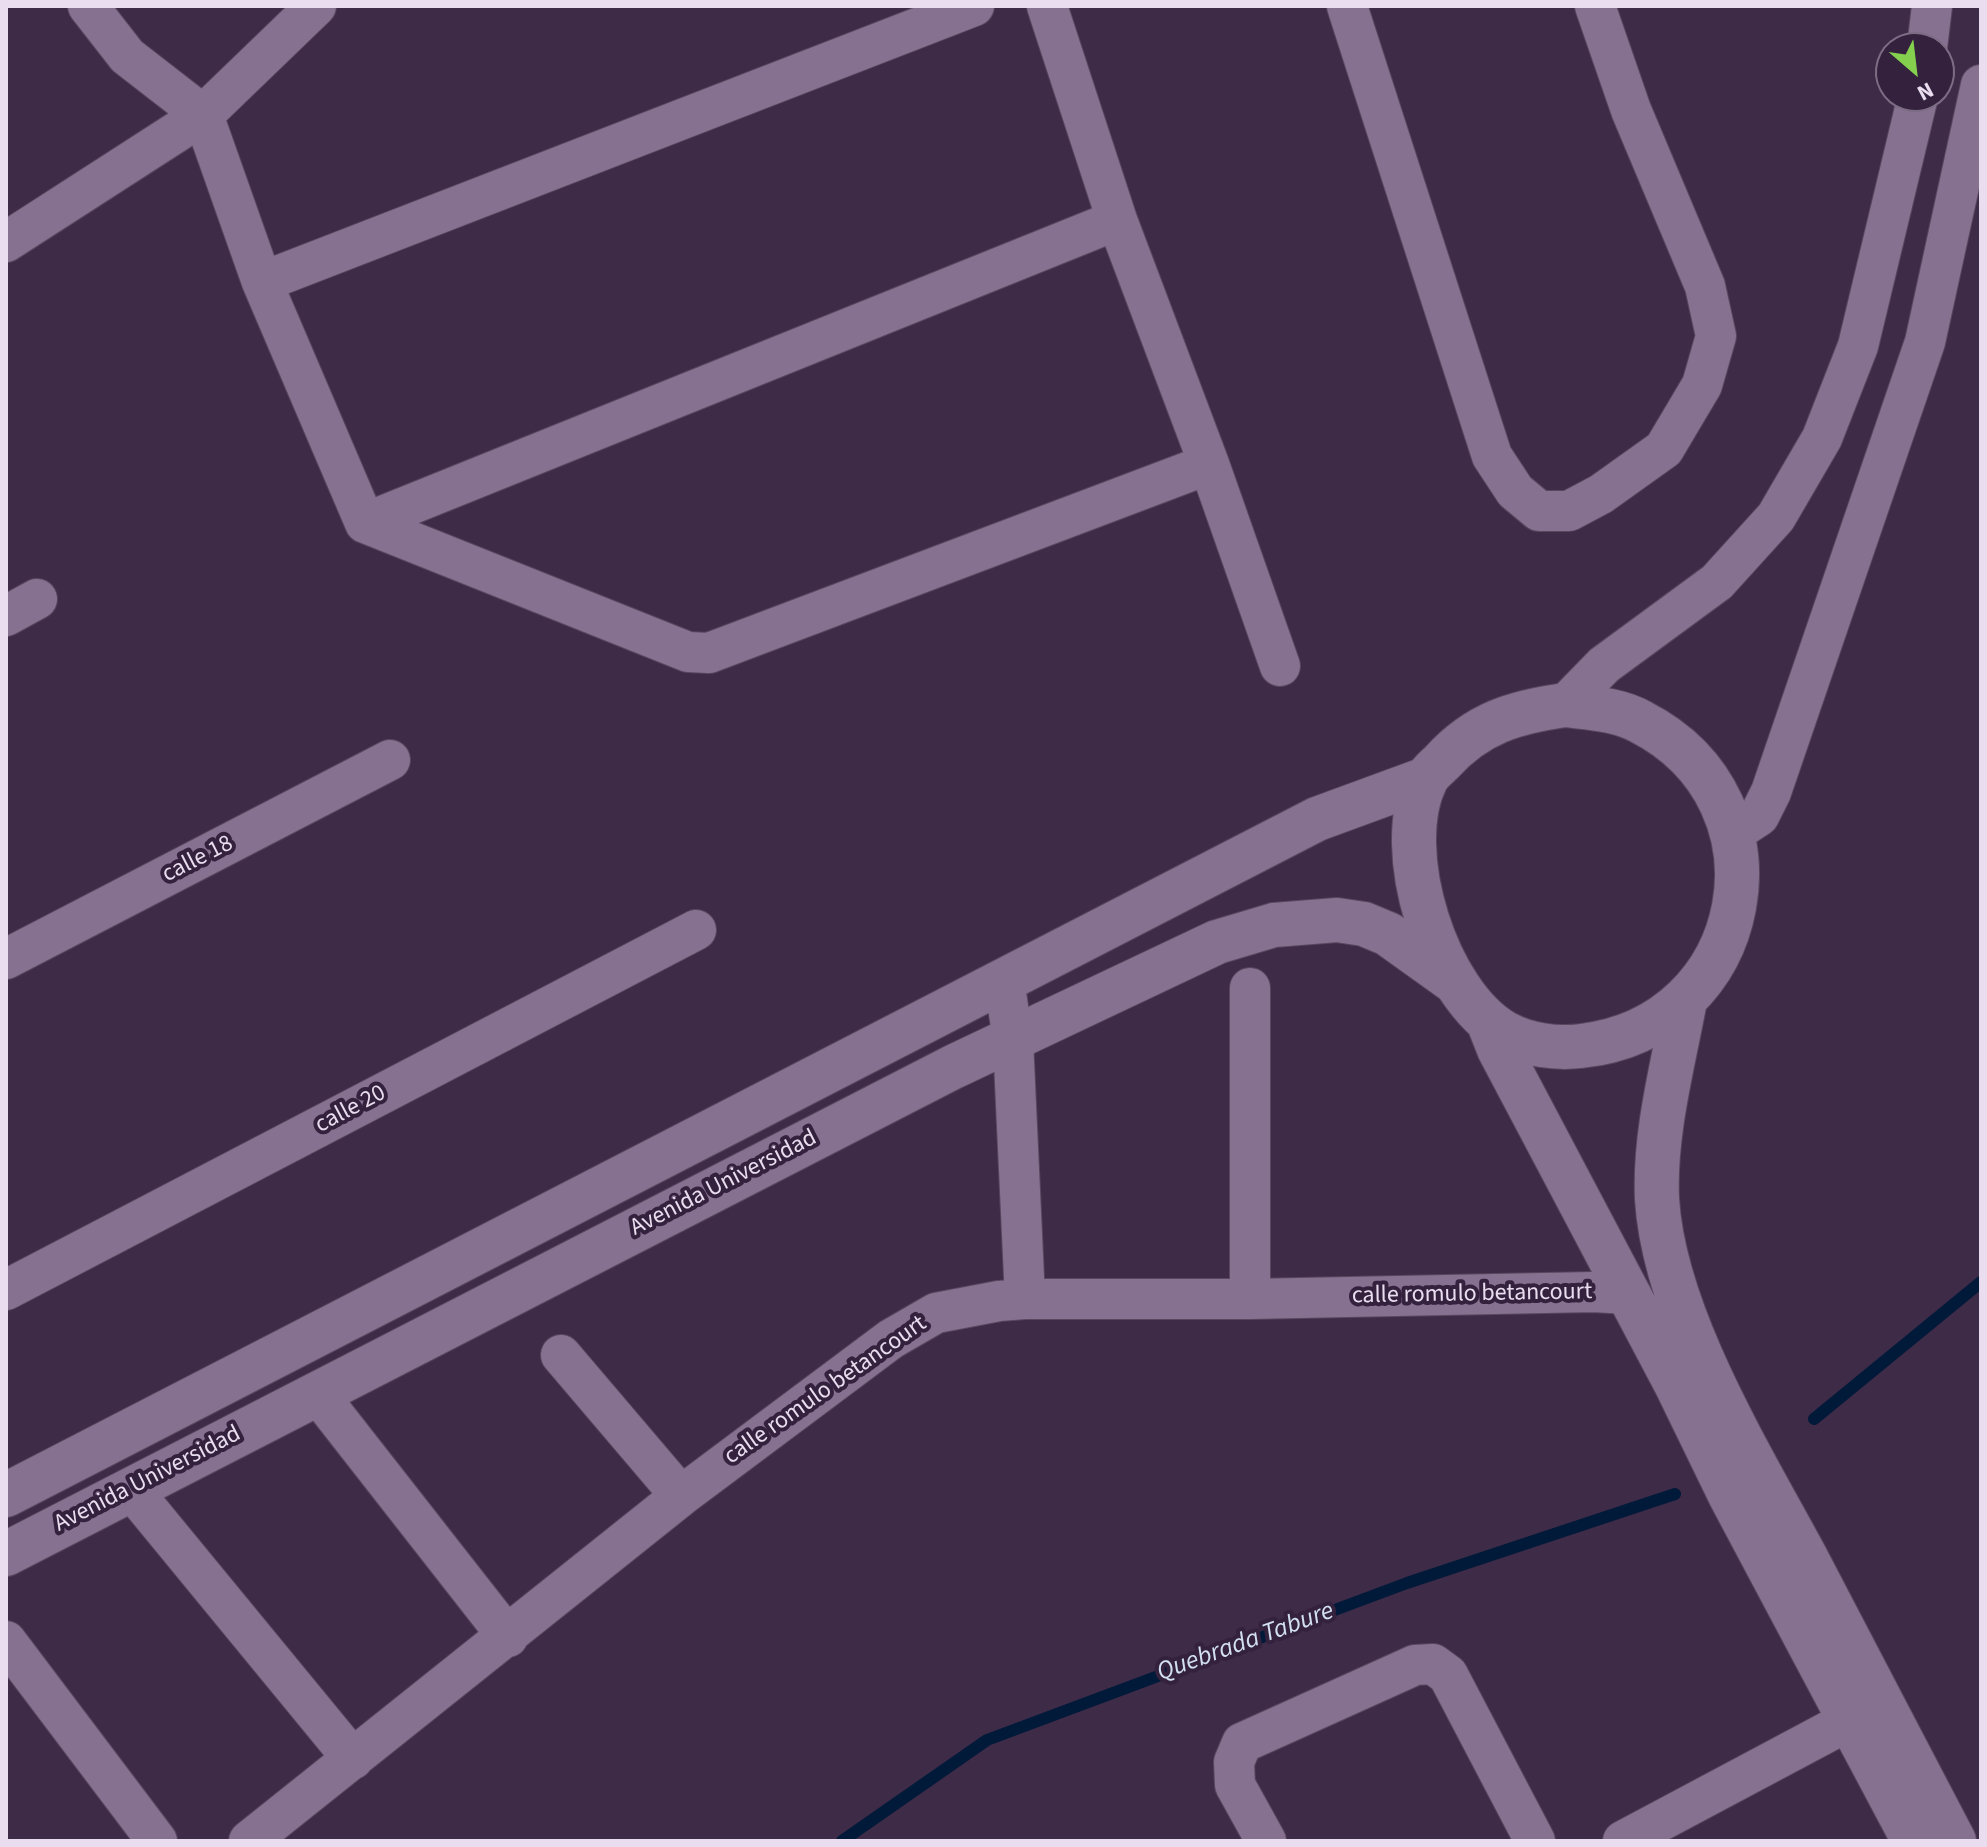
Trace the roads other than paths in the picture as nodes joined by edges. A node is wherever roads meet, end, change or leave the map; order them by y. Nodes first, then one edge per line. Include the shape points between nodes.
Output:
1 (88, 6) edge
2 (316, 6) edge
3 (974, 6) edge
4 (1047, 6) edge
5 (1347, 6) edge
6 (1595, 6) edge
7 (1932, 6) edge
8 (1929, 32) edge
9 (1981, 85) edge
10 (1914, 112) edge
11 (203, 115) junction
12 (1117, 220) junction
13 (6, 242) edge
14 (262, 282) junction
15 (1209, 464) junction
16 (365, 523) junction
17 (1280, 666) dead end
18 (1565, 705) junction
19 (390, 760) dead end
20 (1426, 779) junction
21 (1733, 833) junction
22 (696, 930) dead end
23 (6, 959) edge
24 (1004, 980) junction
25 (1455, 982) junction
26 (1250, 988) dead end
27 (1685, 1000) junction
28 (1488, 1021) junction
29 (1013, 1040) junction
30 (6, 1290) edge
31 (1629, 1294) junction
32 (1025, 1299) junction
33 (1250, 1299) junction
34 (561, 1355) dead end
35 (317, 1393) junction
36 (131, 1489) junction
37 (6, 1495) edge
38 (681, 1496) junction
39 (6, 1554) edge
40 (508, 1637) junction
41 (6, 1641) edge
42 (1850, 1720) junction
43 (353, 1759) junction
44 (157, 1841) edge
45 (249, 1841) edge
46 (1266, 1841) edge
47 (1535, 1841) edge
48 (1623, 1841) edge
49 (1914, 1841) edge
50 (1954, 1841) edge

1 - 11 street via 127,56
2 - 11 street
3 - 14 street
4 - 12 street
5 - 6 street via 1492,456 1515,491 1539,511 1569,511 1664,449 1702,385 1716,336 1705,286 1631,110
7 - 8 street
9 - 21 street via 1925,342 1771,792 1759,816
10 - 18 street via 1858,346 1822,438 1776,517 1717,582 1604,665
11 - 13 street
11 - 14 street
12 - 15 street
12 - 16 street
14 - 16 street
15 - 16 street via 709,653 688,652
15 - 17 street
18 - 20 street via 1524,711 1487,725
18 - 21 street via 1639,720 1671,740 1699,766 1720,797
19 - 23 street, calle 18
20 - 24 street via 1317,819
20 - 25 street via 1412,847 1416,877
21 - 27 street via 1739,878 1732,923 1714,965
22 - 30 street, calle 20
24 - 29 street
24 - 37 street
25 - 28 street
25 - 29 street, Avenida Universidad via 1388,934 1364,924 1337,920 1274,925 1217,942
26 - 33 street
27 - 28 street via 1653,1024 1618,1040 1579,1047 1540,1046
27 - 50 street via 1658,1152 1657,1199 1665,1250 1687,1321 1729,1415
28 - 31 street
29 - 32 street
29 - 35 street, Avenida Universidad
31 - 33 street, calle romulo betancourt
31 - 42 street
32 - 33 street, calle romulo betancourt
32 - 38 street, calle romulo betancourt via 936,1313 891,1339
34 - 38 street
35 - 36 street, Avenida Universidad
35 - 40 street
36 - 39 street, Avenida Universidad
36 - 43 street
38 - 40 street, calle romulo betancourt
40 - 43 street, calle romulo betancourt
41 - 44 street
42 - 48 street
42 - 49 street
43 - 45 street, calle romulo betancourt
46 - 47 street via 1235,1785 1234,1762 1242,1743 1415,1665 1433,1664 1448,1675

